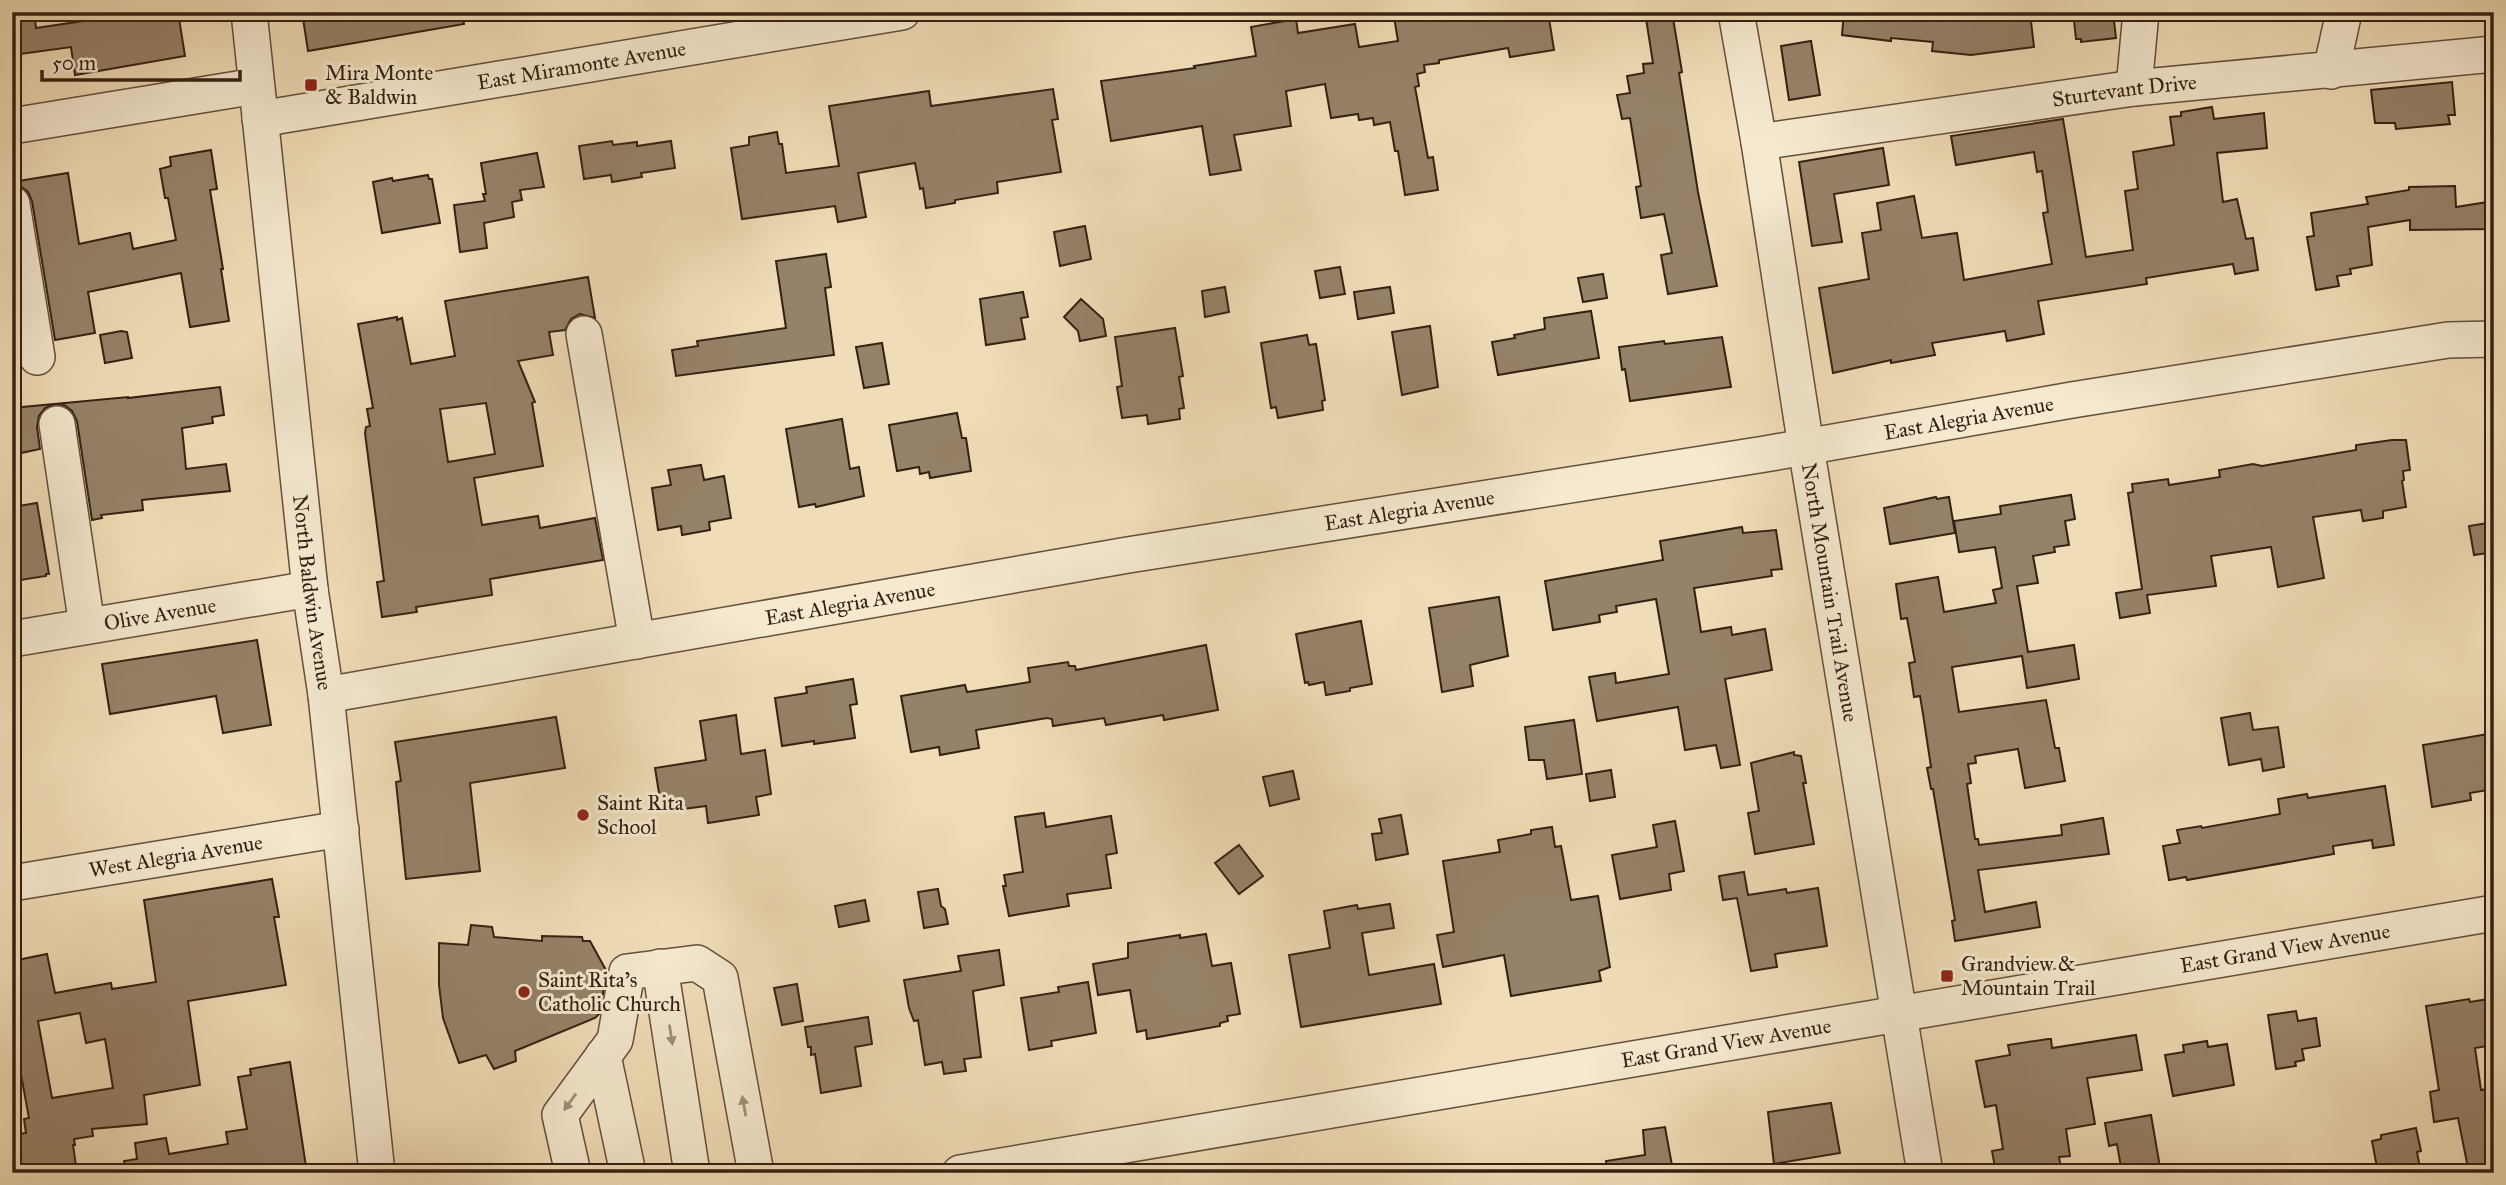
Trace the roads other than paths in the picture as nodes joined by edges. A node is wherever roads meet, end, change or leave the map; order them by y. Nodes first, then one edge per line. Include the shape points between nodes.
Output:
1 (248, 12) edge
2 (902, 12) edge
3 (1736, 12) edge
4 (2141, 12) edge
5 (2344, 12) edge
6 (2494, 54) edge
7 (2331, 71) junction
8 (2134, 88) junction
9 (258, 103) junction
10 (12, 126) edge
11 (1759, 142) junction
12 (12, 204) edge
13 (12, 290) edge
14 (13, 296) edge
15 (584, 334) dead end
16 (2494, 339) edge
17 (37, 357) dead end
18 (57, 424) dead end
19 (1806, 447) junction
20 (41, 465) dead end
21 (310, 589) junction
22 (77, 628) junction
23 (12, 639) edge
24 (636, 641) junction
25 (326, 695) junction
26 (341, 829) junction
27 (12, 883) edge
28 (2494, 913) edge
29 (660, 967) junction
30 (1899, 1013) junction
31 (603, 1056) junction
32 (377, 1173) edge
33 (573, 1173) edge
34 (628, 1173) edge
35 (692, 1173) edge
36 (756, 1173) edge
37 (960, 1173) edge
38 (1925, 1173) edge

1 - 9 street, North Baldwin Avenue
2 - 9 street, East Miramonte Avenue
3 - 11 street, North Mountain Trail Avenue
4 - 8 street
5 - 7 street
6 - 7 street, Sturtevant Drive
7 - 8 street, Sturtevant Drive
8 - 11 street, Sturtevant Drive
9 - 10 street, East Miramonte Avenue
9 - 21 street, North Baldwin Avenue
11 - 19 street, North Mountain Trail Avenue
12 - 17 street
13 - 14 street
15 - 24 street
16 - 19 street, East Alegria Avenue via 2448,340
18 - 22 street
19 - 24 street, East Alegria Avenue via 1128,555
19 - 30 street, North Mountain Trail Avenue
20 - 22 street
21 - 22 street, Olive Avenue
21 - 25 street, North Baldwin Avenue
22 - 23 street, Olive Avenue
24 - 25 street, East Alegria Avenue
25 - 26 street, North Baldwin Avenue
26 - 27 street, West Alegria Avenue
26 - 32 street, North Baldwin Avenue
28 - 30 street, East Grand View Avenue
29 - 31 street via 627,972 615,1040
29 -> 35 street
36 -> 29 street via 720,978 698,963
30 - 37 street, East Grand View Avenue
30 - 38 street, North Mountain Trail Avenue
31 -> 33 street via 560,1115
31 - 34 street

